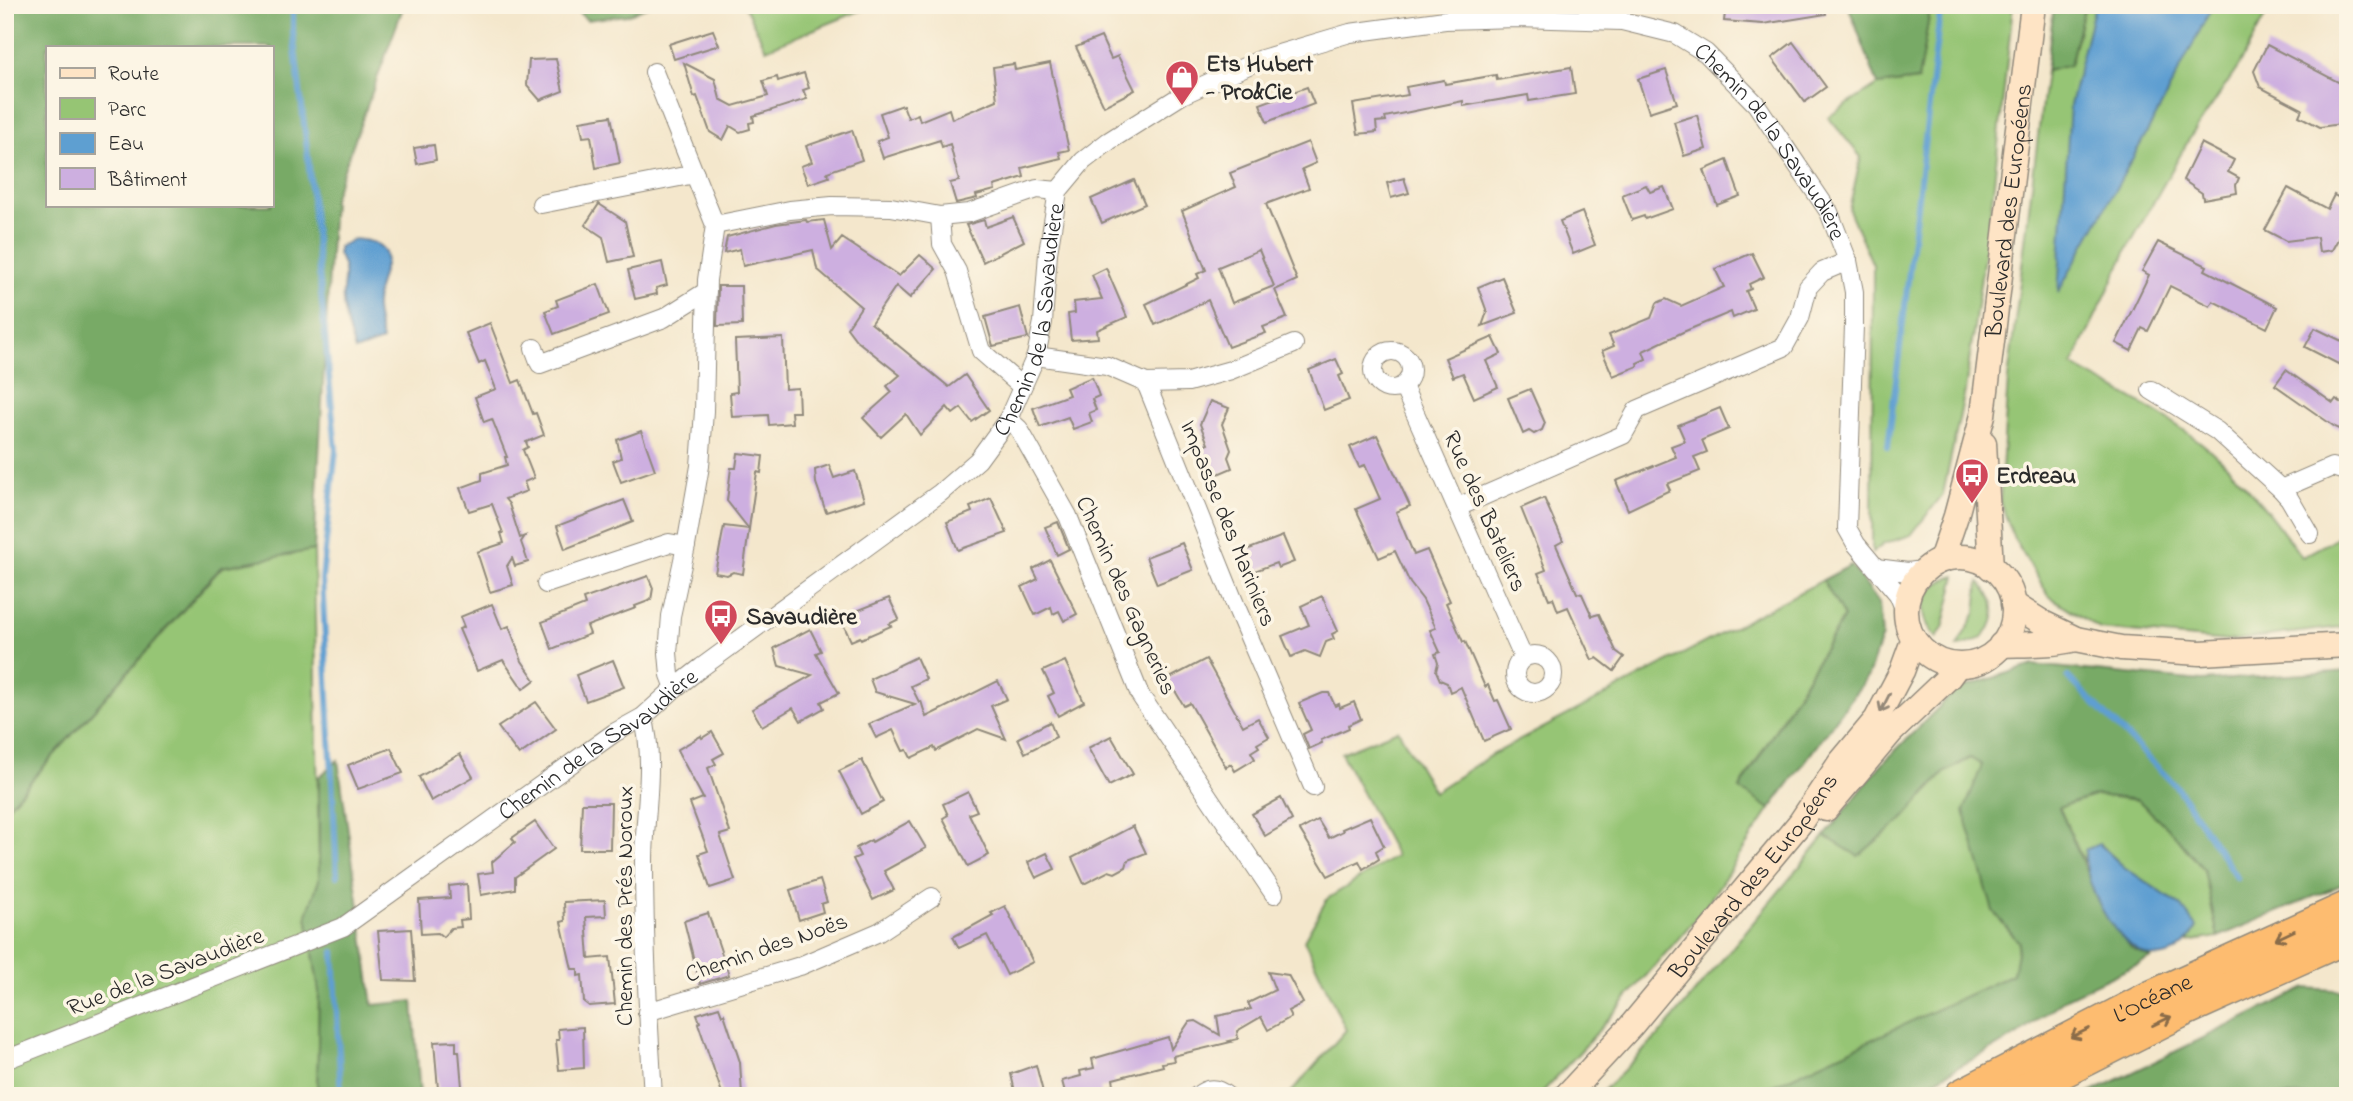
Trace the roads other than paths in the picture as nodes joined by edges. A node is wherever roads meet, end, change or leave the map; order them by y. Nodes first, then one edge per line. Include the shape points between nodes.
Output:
1 (2033, 5) edge
2 (1506, 12) edge
3 (654, 72) dead end
4 (695, 173) junction
5 (1058, 191) junction
6 (541, 204) dead end
7 (940, 216) junction
8 (715, 225) junction
9 (1847, 261) junction
10 (707, 291) junction
11 (1294, 344) dead end
12 (1036, 356) junction
13 (539, 363) dead end
14 (1146, 383) junction
15 (1021, 386) junction
16 (1403, 386) dead end
17 (2151, 390) dead end
18 (1983, 415) junction
19 (1008, 419) junction
20 (2348, 472) edge
21 (2281, 489) junction
22 (1458, 507) junction
23 (2310, 534) dead end
24 (686, 546) junction
25 (1932, 565) junction
26 (1876, 568) junction
27 (1991, 568) junction
28 (547, 584) dead end
29 (2013, 604) junction
30 (1904, 608) junction
31 (2076, 639) junction
32 (1913, 641) junction
33 (2001, 645) junction
34 (2348, 645) edge
35 (1523, 657) dead end
36 (1957, 666) junction
37 (675, 688) junction
38 (643, 717) junction
39 (1313, 787) dead end
40 (1274, 894) dead end
41 (932, 897) dead end
42 (2348, 908) edge
43 (342, 927) joint
44 (2348, 936) edge
45 (647, 1012) junction
46 (5, 1060) edge
47 (653, 1096) edge
48 (1197, 1096) edge
49 (1227, 1096) edge
50 (1566, 1096) edge
51 (1583, 1096) edge
52 (1961, 1096) edge
53 (2013, 1096) edge

1 - 18 main road, Boulevard des Européens
2 - 5 street, Chemin de la Savaudière via 1350,33 1262,59 1182,95 1109,141 1083,161
2 - 9 street, Chemin de la Savaudière via 1622,21 1675,34 1706,53 1756,104 1829,212
3 - 4 street
4 - 6 street
4 - 8 street
5 - 7 street via 1037,189 969,213
5 - 12 street, Chemin de la Savaudière
7 - 8 street via 891,207 832,206
7 - 15 street via 942,244 957,271 981,351
8 - 10 street
9 - 22 street via 1822,272 1808,287 1800,318 1784,347 1637,410 1623,435
9 - 26 street, Chemin de la Savaudière via 1854,292 1847,528
10 - 13 street via 664,318
10 - 24 street via 700,466
11 - 14 street via 1188,382
12 - 14 street via 1107,366
12 - 15 street, Chemin de la Savaudière
14 - 39 street, Impasse des Mariniers
15 - 19 street, Chemin de la Savaudière
16 - 22 street, Rue des Bateliers
17 - 21 street via 2217,431
18 - 25 main road, Boulevard des Européens via 1957,512
18 - 27 main road, Boulevard des Européens
19 - 37 street, Chemin de la Savaudière via 978,460 940,493
19 - 40 street, Chemin des Gagneries via 1020,429 1068,516 1140,695
20 - 21 street via 2332,467
21 - 23 street
22 - 35 street, Rue des Bateliers
24 - 28 street via 668,543
24 - 37 street via 668,653
25 - 26 street via 1908,572
25 - 27 main road via 1966,558
25 - 30 main road via 1910,589
26 - 30 street, Chemin de la Savaudière
27 - 29 main road via 2005,582
29 - 31 main road
29 - 33 main road via 2012,626
30 - 32 main road
31 - 33 main road
31 - 34 main road via 2121,648 2200,653
32 - 36 main road via 1931,658
32 -> 50 main road, Boulevard des Européens via 1876,720 1800,823 1631,1026
33 - 36 main road via 1982,661
36 - 51 main road, Boulevard des Européens via 1891,732 1713,949
37 - 38 street, Chemin de la Savaudière
38 - 43 street, Chemin de la Savaudière
38 - 45 street, Chemin des Prés Noroux via 648,751 644,859
41 - 45 street, Chemin des Noës via 879,932 800,966
42 -> 52 highway, L’Océane via 2150,998
43 - 46 street, Rue de la Savaudière
53 -> 44 highway, L’Océane via 2183,1010
45 - 47 street, Chemin des Prés Noroux
48 - 49 street via 1208,1088

